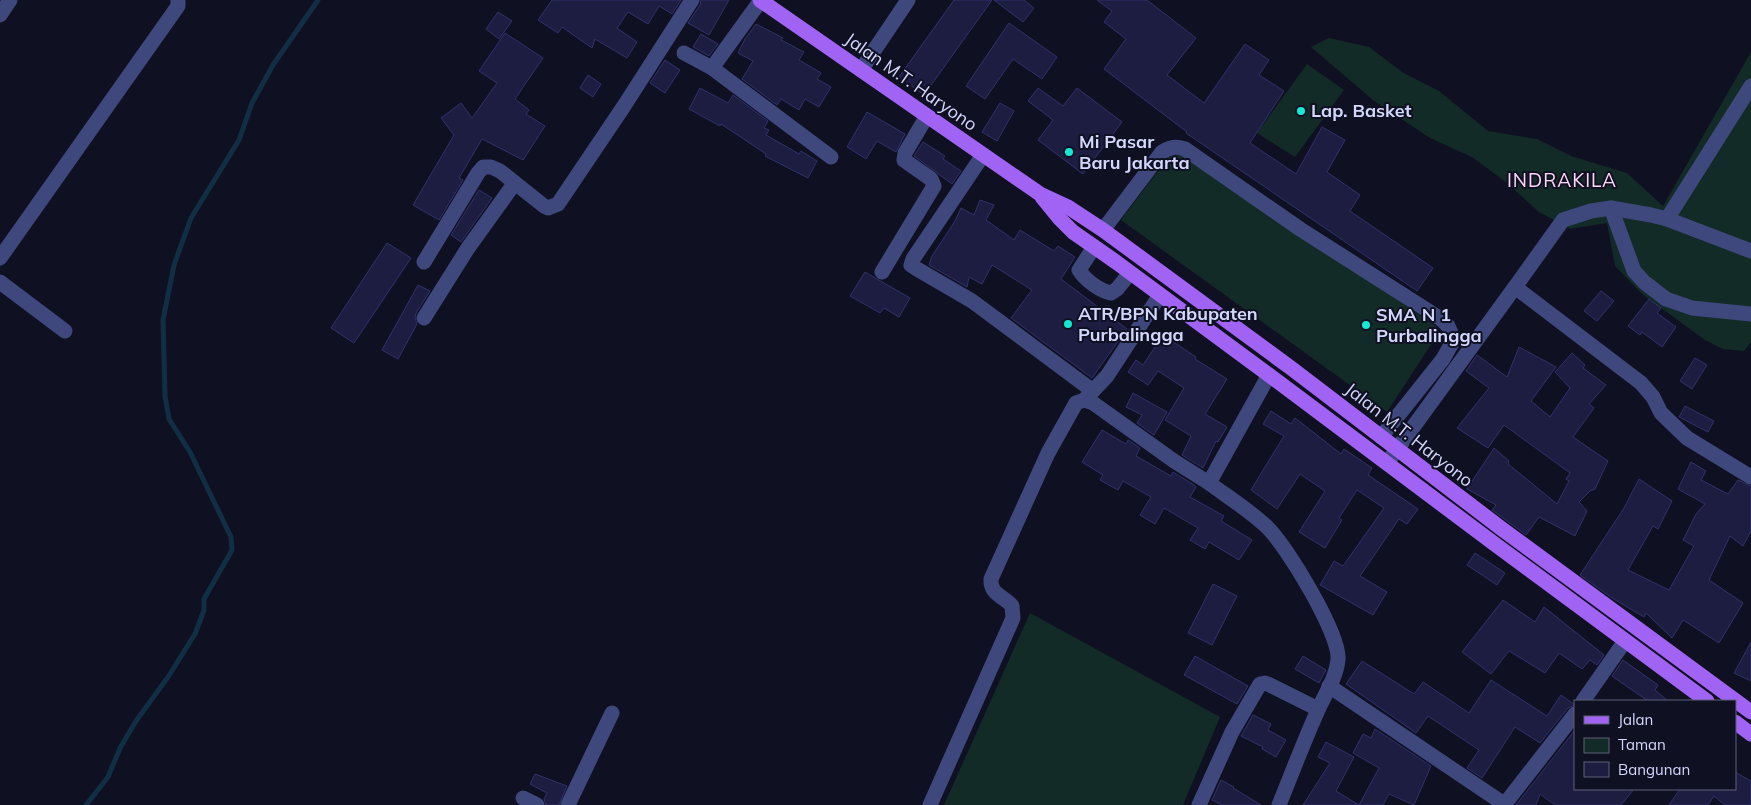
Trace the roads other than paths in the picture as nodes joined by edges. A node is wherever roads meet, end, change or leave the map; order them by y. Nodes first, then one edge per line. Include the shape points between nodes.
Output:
1 (10, 0) edge
2 (178, 0) edge
3 (692, 0) edge
4 (761, 0) edge
5 (908, 0) edge
6 (0, 15) edge
7 (684, 53) dead end
8 (712, 68) junction
9 (861, 70) junction
10 (1751, 86) edge
11 (927, 116) junction
12 (983, 155) junction
13 (831, 157) dead end
14 (514, 184) junction
15 (1040, 194) junction
16 (1610, 208) junction
17 (1667, 219) junction
18 (1103, 230) junction
19 (1094, 247) junction
20 (1751, 251) edge
21 (0, 258) edge
22 (424, 262) dead end
23 (882, 272) dead end
24 (1130, 272) junction
25 (0, 282) edge
26 (1514, 288) junction
27 (1160, 295) junction
28 (1751, 314) edge
29 (424, 318) dead end
30 (65, 331) dead end
31 (1269, 375) junction
32 (1088, 395) junction
33 (1381, 437) junction
34 (1397, 450) junction
35 (1387, 463) junction
36 (1751, 477) edge
37 (1209, 483) junction
38 (1625, 641) junction
39 (1330, 686) junction
40 (1585, 700) edge
41 (1706, 700) edge
42 (1735, 700) edge
43 (1736, 701) edge
44 (1318, 709) junction
45 (1751, 712) edge
46 (612, 713) dead end
47 (1574, 716) edge
48 (1736, 723) edge
49 (1751, 734) edge
50 (568, 805) edge
51 (930, 805) edge
52 (1199, 805) edge
53 (1279, 805) edge
54 (1504, 805) edge

1 - 6 street
2 - 21 street via 178,6
3 - 14 street via 562,201 548,208
4 - 8 street
4 - 9 main road, Jalan M.T. Haryono
5 - 9 street
7 - 8 street
8 - 13 street
9 - 11 main road, Jalan M.T. Haryono
10 - 17 street
11 - 12 main road, Jalan M.T. Haryono
11 - 23 street via 904,160 931,179 934,186
12 - 15 main road, Jalan M.T. Haryono
12 - 32 street via 911,265 972,301
14 - 22 street via 500,171 483,168
14 - 29 street via 468,248
15 - 18 main road, Jalan M.T. Haryono via 1068,207
15 - 19 main road, Jalan M.T. Haryono via 1073,232
16 - 17 street
16 - 26 street via 1563,220
16 - 28 street via 1634,271 1666,299 1692,308
17 - 20 street
18 - 33 main road, Jalan M.T. Haryono
18 - 33 street via 1162,152 1177,146 1442,319 1452,334 1452,343
19 - 24 main road, Jalan M.T. Haryono
19 - 24 street via 1079,270 1082,276 1111,293
24 - 27 main road, Jalan M.T. Haryono
25 - 30 street
26 - 34 street
26 - 36 street via 1641,383 1654,397 1661,413 1687,438
27 - 31 main road, Jalan M.T. Haryono
27 - 32 street via 1107,376
31 - 35 main road, Jalan M.T. Haryono
31 - 37 street
32 - 37 street via 1174,462
32 - 51 street via 1076,403 1048,453 991,579 994,591 1012,606 1013,618
33 - 34 main road, Jalan M.T. Haryono
34 - 35 street
34 - 42 main road, Jalan M.T. Haryono
35 - 38 main road, Jalan M.T. Haryono
37 - 39 street via 1267,527 1301,574 1338,652
38 - 40 street
38 - 41 main road, Jalan M.T. Haryono
39 - 44 street
39 - 54 street
43 - 45 main road, Jalan M.T. Haryono
44 - 52 street via 1265,682 1260,684 1232,732
44 - 53 street
46 - 50 street
47 - 54 street
48 - 49 main road

